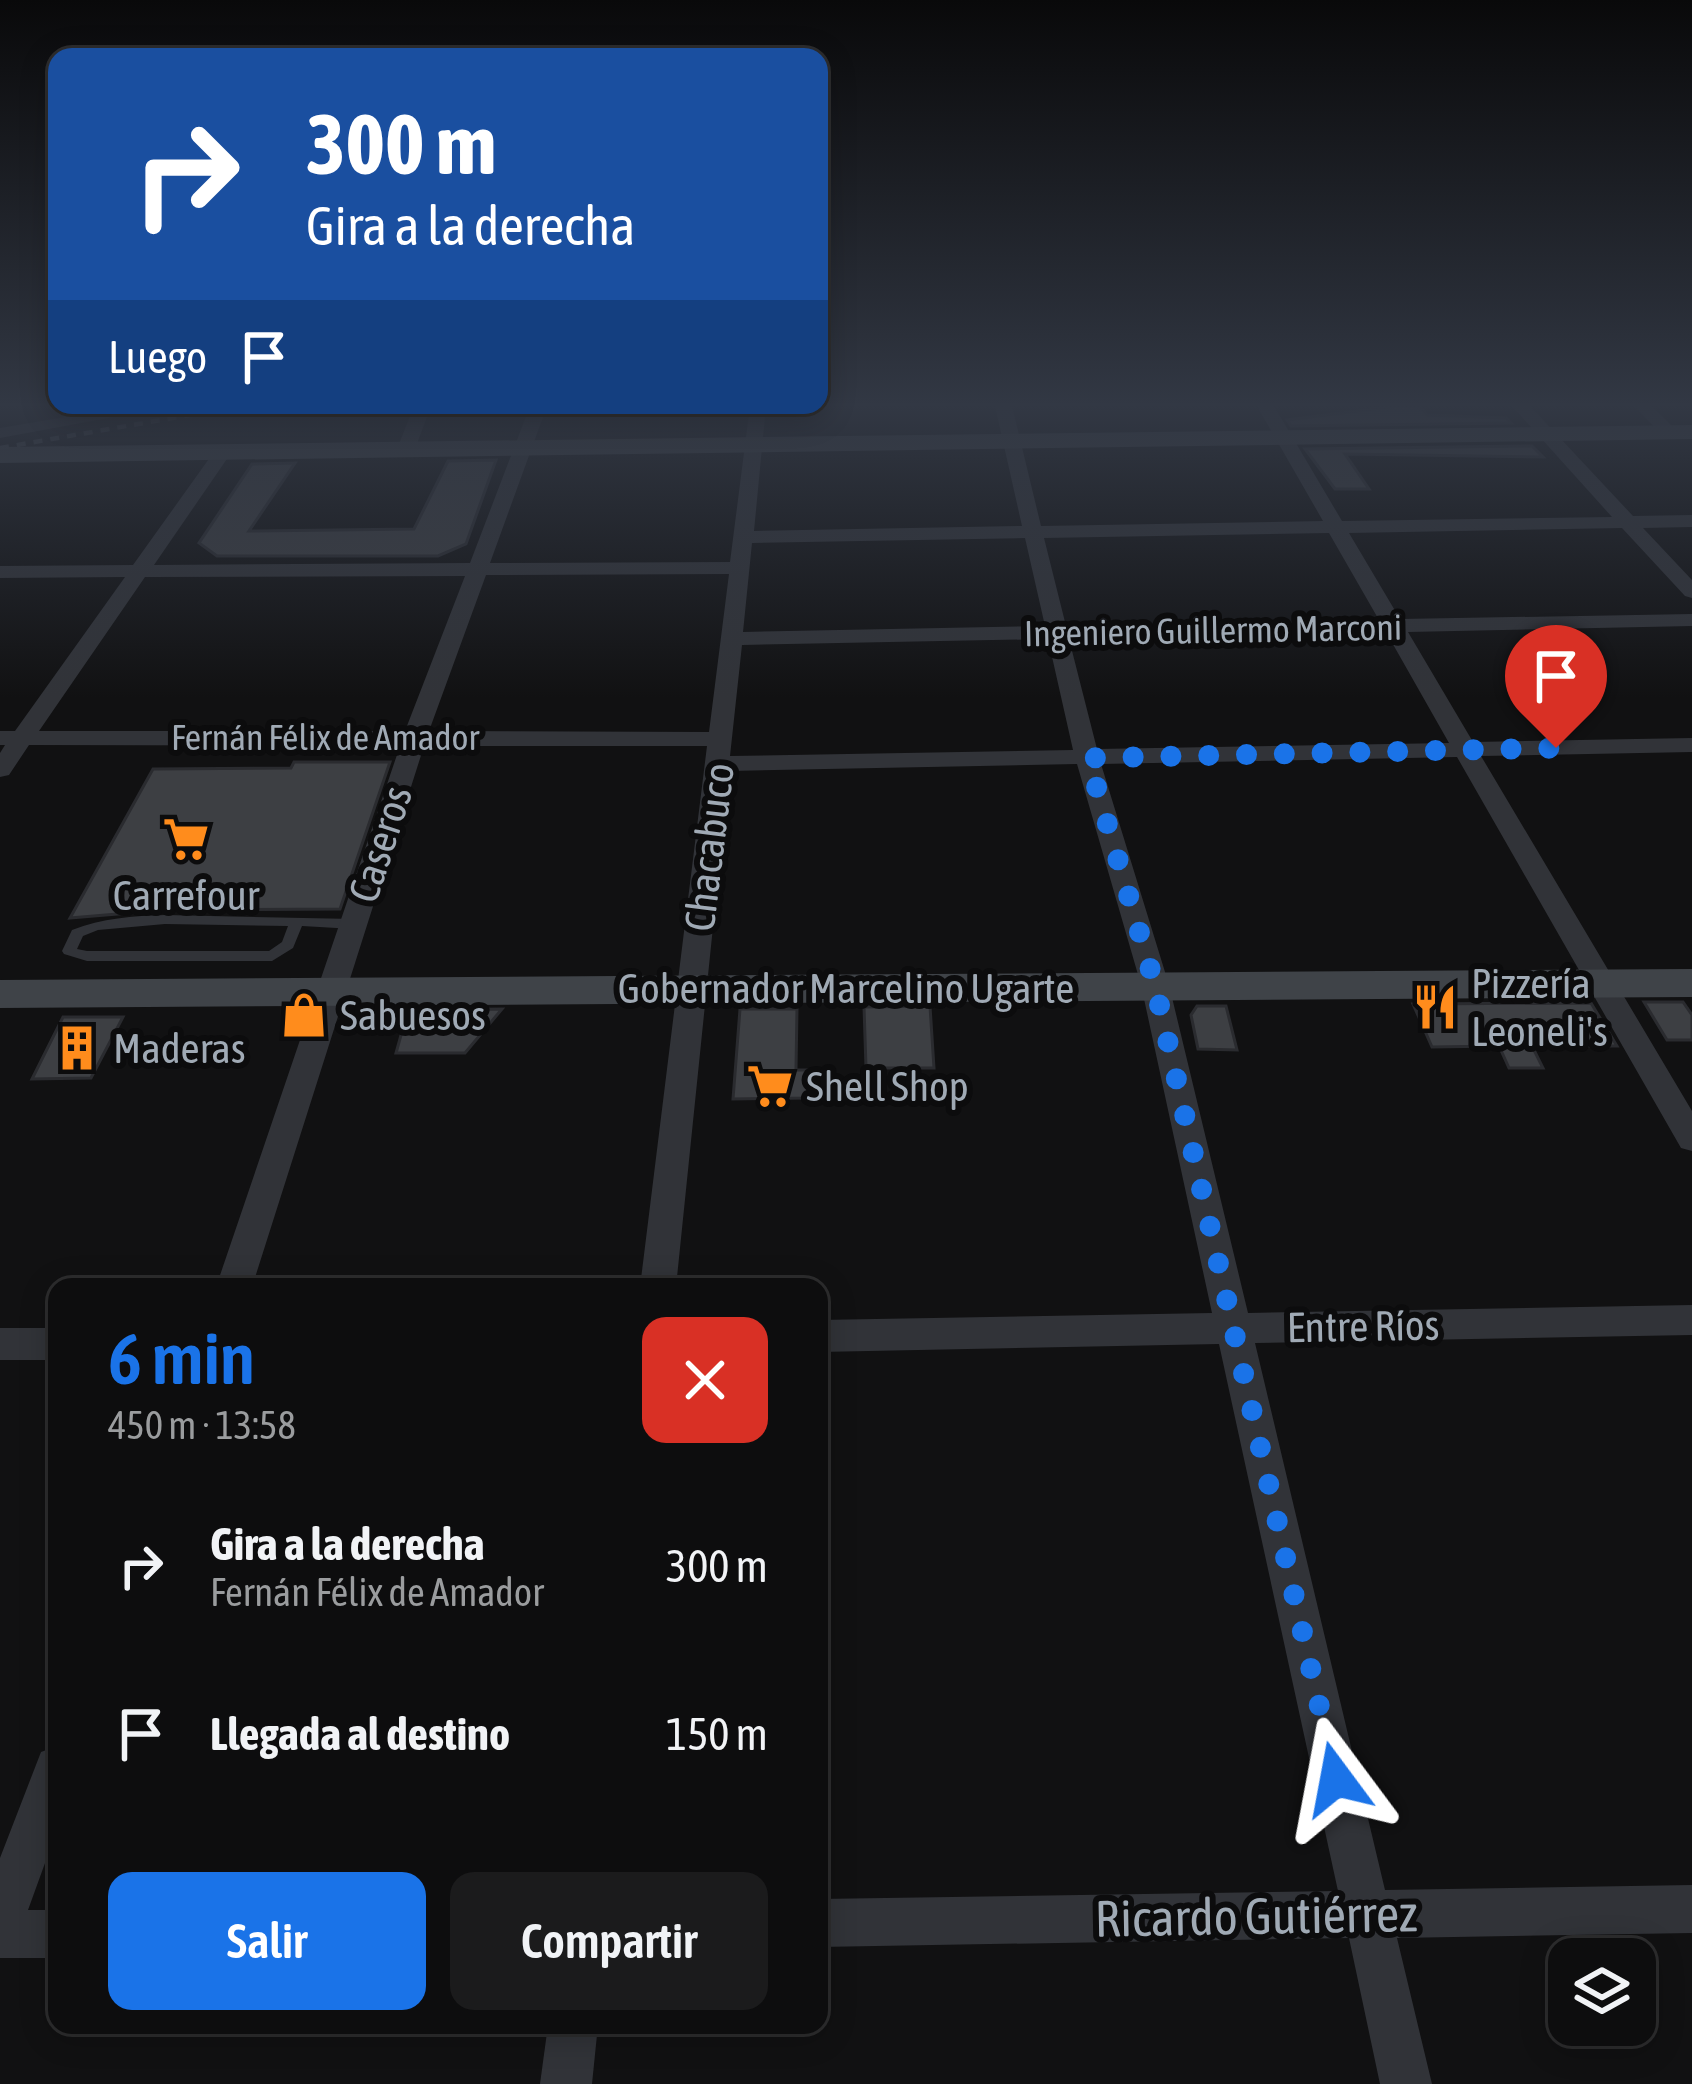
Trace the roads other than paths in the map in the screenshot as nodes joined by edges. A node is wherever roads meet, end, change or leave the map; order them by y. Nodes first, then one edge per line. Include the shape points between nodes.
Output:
1 (186, 503) edge
2 (506, 503) edge
3 (749, 503) edge
4 (1026, 503) edge
5 (1322, 503) edge
6 (1610, 503) edge
7 (1692, 521) edge
8 (1628, 523) junction
9 (1336, 526) junction
10 (1033, 532) junction
11 (745, 537) junction
12 (741, 568) junction
13 (0, 572) edge
14 (137, 572) junction
15 (481, 573) junction
16 (1692, 592) edge
17 (1692, 620) edge
18 (1394, 626) junction
19 (1058, 634) junction
20 (733, 639) junction
21 (415, 736) junction
22 (11, 738) edge
23 (1692, 745) edge
24 (1465, 750) junction
25 (720, 751) junction
26 (1088, 758) junction
27 (0, 770) edge
28 (296, 923) junction
29 (354, 924) junction
30 (1692, 982) edge
31 (1604, 984) junction
32 (1155, 985) junction
33 (693, 989) junction
34 (333, 991) junction
35 (0, 994) edge
36 (1692, 1139) edge
37 (237, 1278) edge
38 (659, 1278) edge
39 (1692, 1320) edge
40 (1233, 1328) junction
41 (828, 1336) edge
42 (48, 1344) edge
43 (0, 1345) edge
44 (48, 1792) edge
45 (1692, 1909) edge
46 (1366, 1915) junction
47 (0, 1922) edge
48 (828, 1922) edge
49 (0, 1934) edge
50 (48, 1934) edge
51 (572, 2034) edge
52 (566, 2084) edge
53 (1406, 2084) edge

1 - 14 street
2 - 15 street, Caseros
3 - 11 street, Chacabuco
4 - 10 street
5 - 9 street
6 - 8 street
7 - 8 street
8 - 9 street
8 - 16 street
9 - 10 street
9 - 18 street
10 - 11 street
10 - 19 street
11 - 12 street, Chacabuco
12 - 15 street
12 - 20 street, Chacabuco
13 - 14 street
14 - 15 street
14 - 22 street
15 - 21 street, Caseros
17 - 18 street, Ingeniero Guillermo Marconi
18 - 19 street, Ingeniero Guillermo Marconi
18 - 24 street
19 - 20 street, Ingeniero Guillermo Marconi
19 - 26 street
20 - 25 street, Chacabuco
21 - 22 street, Fernán Félix de Amador
21 - 25 street, Fernán Félix de Amador
21 - 29 street, Caseros
22 - 27 street
23 - 24 street, Fernán Félix de Amador
24 - 26 street, Fernán Félix de Amador
24 - 31 street
25 - 26 street, Fernán Félix de Amador
25 - 33 street, Chacabuco
26 - 32 street
28 - 28 lane via 288,945 272,956 69,951 77,933 102,921
28 - 29 lane
29 - 34 street, Caseros
30 - 31 street, Gobernador Marcelino Ugarte
31 - 32 street, Gobernador Marcelino Ugarte
31 - 36 street
32 - 33 street, Gobernador Marcelino Ugarte
32 - 40 street
33 - 34 street, Gobernador Marcelino Ugarte
33 - 38 street, Chacabuco
34 - 35 street, Gobernador Marcelino Ugarte
34 - 37 street, Caseros
39 - 40 street, Entre Ríos
40 - 41 street, Entre Ríos
40 - 46 street
42 - 43 street
44 - 47 street
45 - 46 street, Ricardo Gutiérrez
46 - 48 street, Ricardo Gutiérrez
46 - 53 street
49 - 50 street
51 - 52 street

